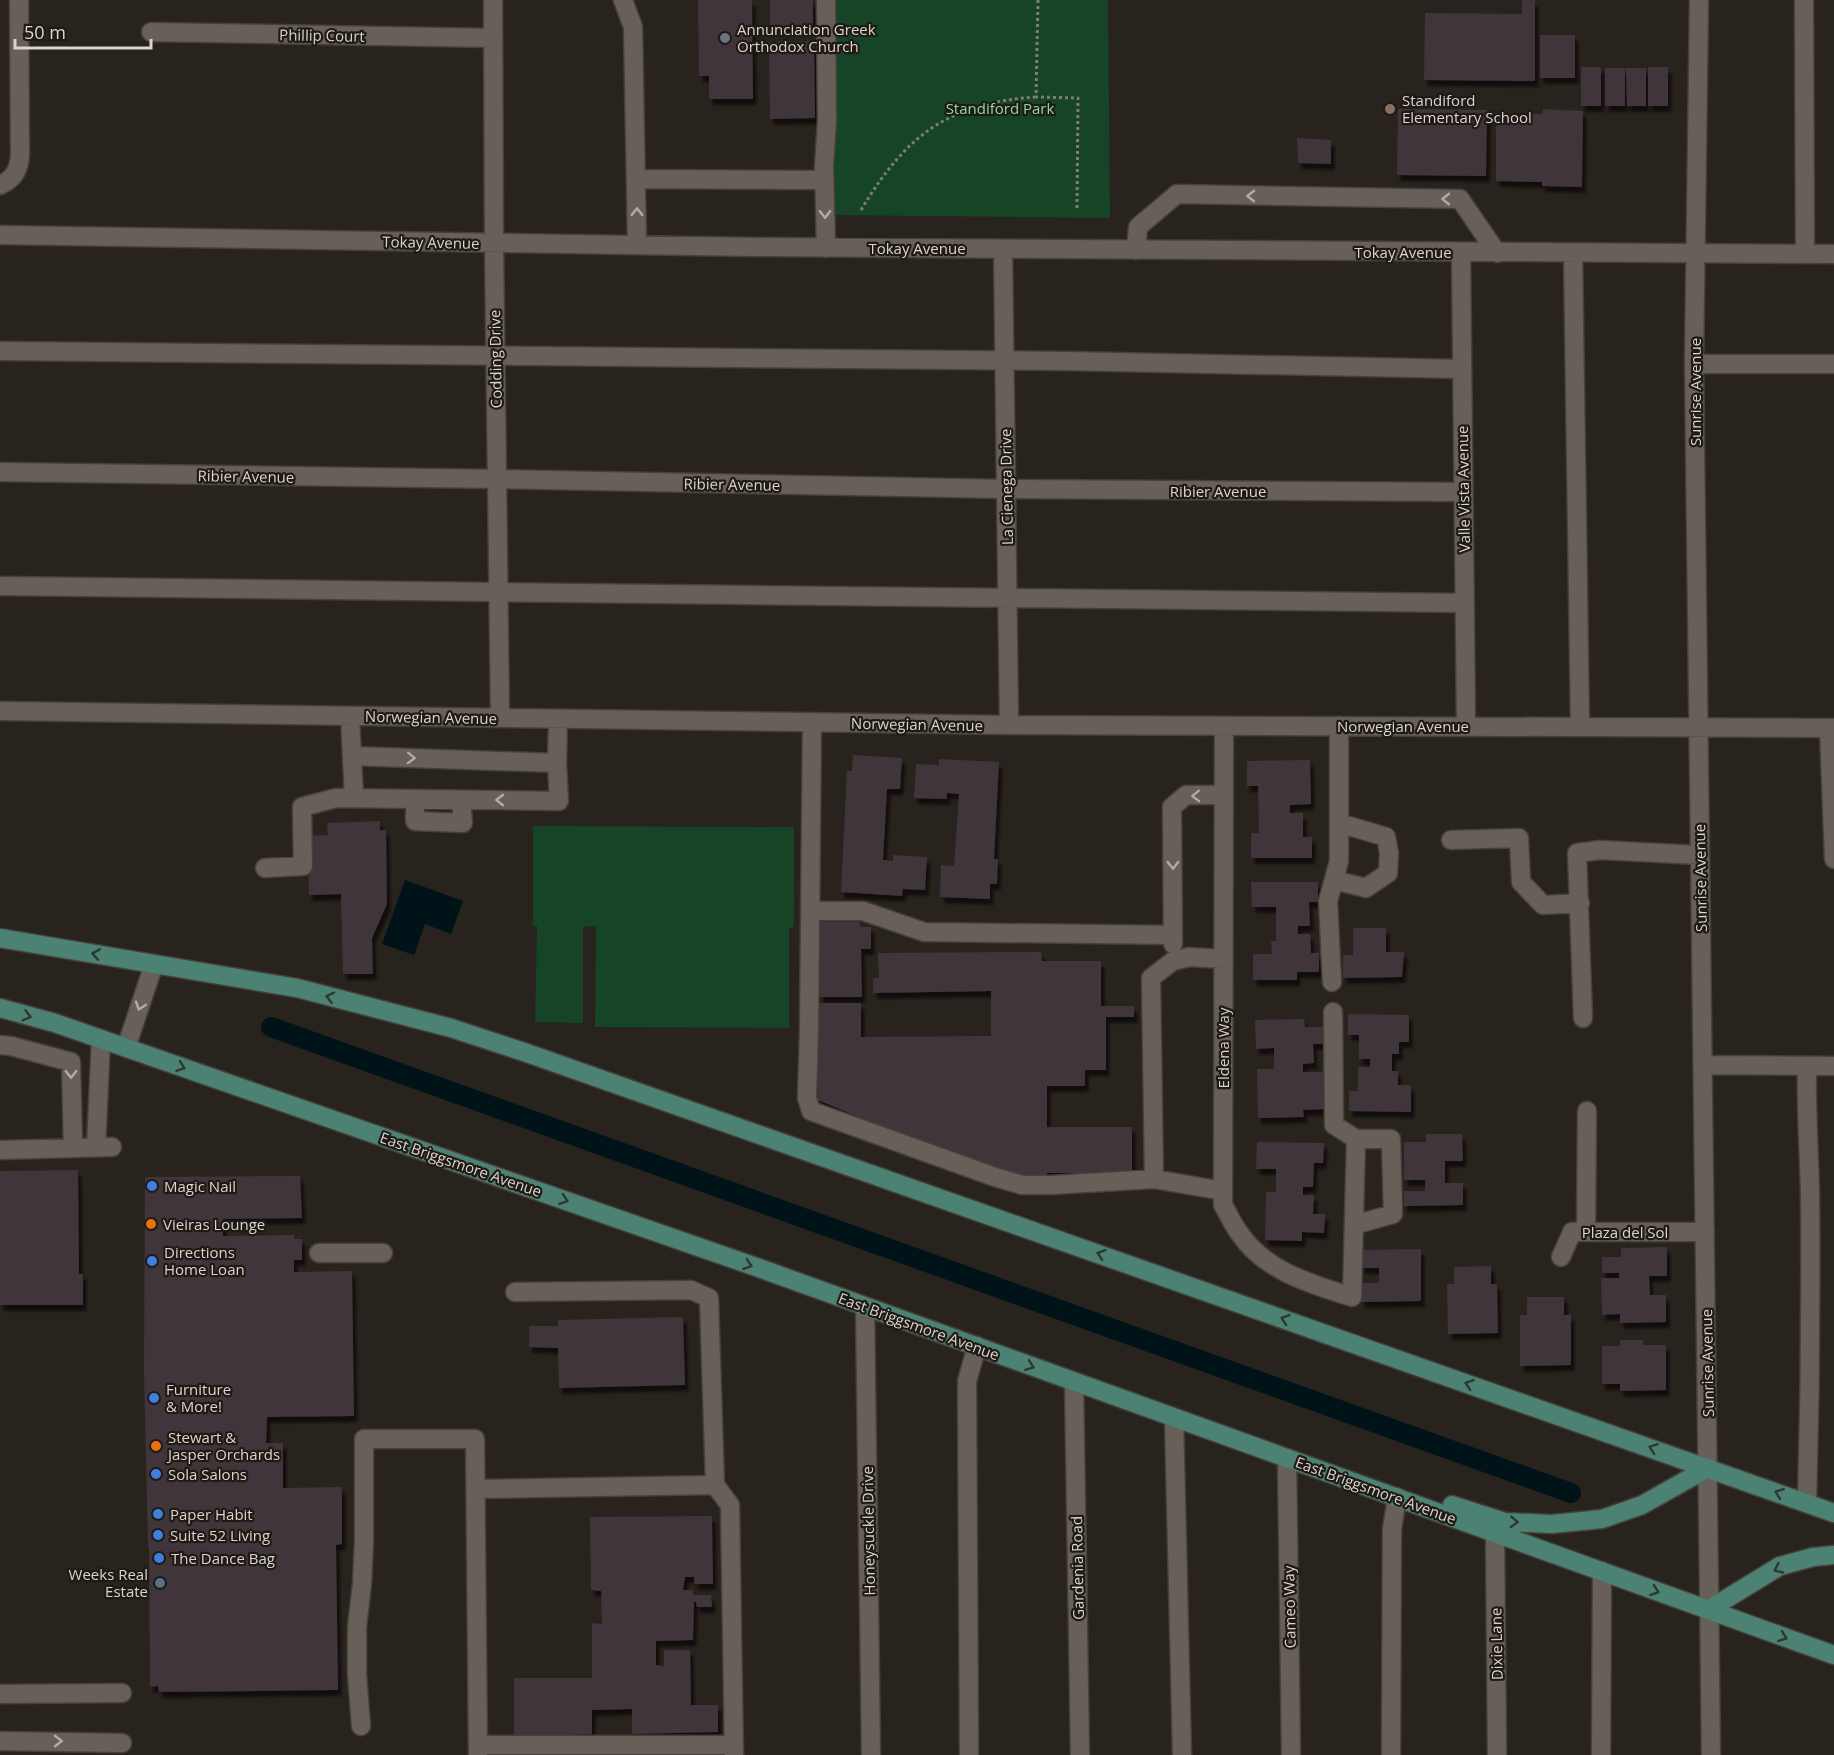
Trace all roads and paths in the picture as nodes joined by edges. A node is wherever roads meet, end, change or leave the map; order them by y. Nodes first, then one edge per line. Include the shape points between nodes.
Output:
1 (19, 0) edge
2 (493, 0) edge
3 (623, 0) edge
4 (826, 0) edge
5 (1038, 0) edge
6 (1699, 0) edge
7 (1804, 0) edge
8 (151, 32) dead end
9 (493, 38) junction
10 (1036, 97) junction
11 (637, 179) junction
12 (824, 180) junction
13 (0, 185) edge
14 (861, 210) dead end
15 (1077, 210) dead end
16 (0, 235) edge
17 (494, 243) junction
18 (637, 245) junction
19 (826, 248) junction
20 (1004, 249) junction
21 (1136, 250) junction
22 (1461, 252) junction
23 (1497, 253) junction
24 (1572, 253) junction
25 (1696, 253) junction
26 (1805, 254) junction
27 (1834, 254) edge
28 (0, 351) edge
29 (495, 356) junction
30 (1005, 360) junction
31 (1694, 364) junction
32 (1834, 364) edge
33 (1462, 369) junction
34 (0, 472) edge
35 (497, 479) junction
36 (1006, 489) junction
37 (1463, 492) junction
38 (0, 586) edge
39 (498, 593) junction
40 (1008, 597) junction
41 (1465, 603) junction
42 (0, 711) edge
43 (350, 716) junction
44 (500, 718) junction
45 (558, 718) junction
46 (812, 722) junction
47 (1009, 725) junction
48 (1224, 726) junction
49 (1339, 726) junction
50 (1466, 726) junction
51 (1580, 727) junction
52 (1698, 727) junction
53 (1831, 728) edge
54 (353, 756) junction
55 (557, 763) junction
56 (1224, 795) junction
57 (354, 798) junction
58 (1339, 823) junction
59 (1451, 840) dead end
60 (1699, 855) junction
61 (1834, 859) edge
62 (265, 868) dead end
63 (1334, 880) junction
64 (1580, 903) junction
65 (810, 911) junction
66 (1173, 934) junction
67 (0, 938) edge
68 (1223, 959) junction
69 (1173, 961) junction
70 (154, 964) junction
71 (1332, 982) dead end
72 (0, 1008) edge
73 (1333, 1012) dead end
74 (1583, 1018) dead end
75 (100, 1039) junction
76 (0, 1045) edge
77 (126, 1048) junction
78 (1702, 1065) junction
79 (1807, 1066) junction
80 (1834, 1066) edge
81 (1587, 1111) dead end
82 (1356, 1139) junction
83 (73, 1148) junction
84 (0, 1150) edge
85 (1154, 1179) junction
86 (1223, 1191) junction
87 (1353, 1226) junction
88 (1586, 1232) junction
89 (1705, 1232) junction
90 (319, 1253) dead end
91 (383, 1253) dead end
92 (1561, 1257) dead end
93 (515, 1292) dead end
94 (865, 1306) junction
95 (977, 1346) junction
96 (1074, 1382) junction
97 (1174, 1418) junction
98 (1287, 1458) junction
99 (1708, 1468) junction
100 (715, 1485) junction
101 (476, 1490) junction
102 (1396, 1497) junction
103 (1807, 1503) junction
104 (1834, 1513) edge
105 (1495, 1533) junction
106 (1834, 1555) edge
107 (1602, 1571) junction
108 (1708, 1610) junction
109 (1834, 1655) edge
110 (122, 1693) dead end
111 (0, 1694) edge
112 (361, 1726) dead end
113 (0, 1741) edge
114 (122, 1743) dead end
115 (478, 1750) edge
116 (734, 1750) edge
117 (871, 1755) edge
118 (969, 1755) edge
119 (1080, 1755) edge
120 (1182, 1755) edge
121 (1291, 1755) edge
122 (1391, 1755) edge
123 (1497, 1755) edge
124 (1601, 1755) edge
125 (1711, 1755) edge

1 - 13 street via 19,169
2 - 9 street, Codding Drive
3 - 11 street via 633,27
4 - 12 street
5 - 10 path
6 - 25 street, Sunrise Avenue
7 - 26 street
8 - 9 street, Phillip Court
9 - 17 street, Codding Drive
10 - 14 path via 971,109 933,126 900,154
10 - 15 path via 1077,98
11 - 12 street
18 -> 11 street
12 -> 19 street
16 - 17 street, Tokay Avenue
17 - 18 street, Tokay Avenue
17 - 29 street, Codding Drive
18 - 19 street, Tokay Avenue
19 - 20 street, Tokay Avenue
20 - 21 street, Tokay Avenue
20 - 30 street, La Cienega Drive
21 - 22 street, Tokay Avenue
23 -> 21 street via 1460,199 1177,194 1138,227
22 - 23 street, Tokay Avenue
22 - 33 street, Valle Vista Avenue
23 - 24 street, Tokay Avenue
24 - 25 street, Tokay Avenue
24 - 51 street
25 - 26 street, Tokay Avenue
25 - 31 street, Sunrise Avenue
26 - 27 street, Tokay Avenue
28 - 29 street
29 - 30 street
29 - 35 street, Codding Drive
30 - 33 street
30 - 36 street, La Cienega Drive
31 - 32 street
31 - 52 street, Sunrise Avenue
33 - 37 street, Valle Vista Avenue
34 - 35 street, Ribier Avenue
35 - 36 street, Ribier Avenue
35 - 39 street, Codding Drive
36 - 37 street, Ribier Avenue
36 - 40 street, La Cienega Drive
37 - 41 street, Valle Vista Avenue
38 - 39 street
39 - 40 street
39 - 44 street, Codding Drive
40 - 41 street
40 - 47 street, La Cienega Drive
41 - 50 street, Valle Vista Avenue
42 - 43 street, Norwegian Avenue
43 - 44 street, Norwegian Avenue
43 - 54 street
44 - 45 street, Norwegian Avenue
45 - 46 street, Norwegian Avenue
45 - 55 street
46 - 47 street, Norwegian Avenue
46 - 65 street
47 - 48 street, Norwegian Avenue
48 - 49 street, Norwegian Avenue
48 - 56 street, Eldena Way
49 - 50 street, Norwegian Avenue
49 - 58 street
50 - 51 street, Norwegian Avenue
51 - 52 street, Norwegian Avenue
52 - 53 street, Norwegian Avenue
52 - 60 street, Sunrise Avenue
53 - 61 street
54 -> 55 street
54 - 57 street
55 -> 57 street via 559,801 461,800 463,823 416,821 415,799
56 -> 66 street via 1186,795 1172,807
56 - 68 street, Eldena Way
57 - 62 street via 336,798 302,807 303,866
58 - 63 street via 1339,861
58 - 63 street via 1386,837 1388,873 1366,888
59 - 64 street via 1519,838 1521,882 1543,904
60 - 64 street via 1600,850 1577,854
60 - 78 street, Sunrise Avenue
63 - 71 street via 1328,901
64 - 74 street
65 - 66 street via 863,911 924,932
65 - 85 street via 807,1098 811,1112 1022,1185
66 - 69 street
70 -> 67 main road
68 - 69 street via 1189,957
68 - 86 street, Eldena Way
69 - 85 street via 1151,978
70 -> 77 street
99 -> 70 main road via 451,1028 297,988
72 -> 75 main road, East Briggsmore Avenue
73 - 82 street via 1334,1125
75 - 77 main road, East Briggsmore Avenue
75 - 83 street via 104,1147
76 -> 83 street via 71,1062
77 -> 94 main road, East Briggsmore Avenue
78 - 79 street
78 - 89 street, Sunrise Avenue
79 - 80 street
79 - 103 street
81 - 88 street
82 - 87 street
82 - 87 street via 1390,1139 1393,1214
83 - 84 street
85 - 86 street
86 - 87 street, Eldena Way via 1223,1205 1240,1234 1261,1256 1285,1273 1352,1297
88 - 89 street, Plaza del Sol
88 - 92 street, Plaza del Sol via 1572,1232
89 - 99 street, Sunrise Avenue
90 - 91 street
93 - 100 street via 691,1290 709,1298
94 - 95 main road, East Briggsmore Avenue
94 - 117 street, Honeysuckle Drive
95 -> 96 main road, East Briggsmore Avenue
95 - 118 street via 967,1381
96 - 97 main road, East Briggsmore Avenue
96 - 119 street, Gardenia Road
97 - 98 main road, East Briggsmore Avenue
97 - 120 street
98 - 102 main road, East Briggsmore Avenue
98 - 121 street, Cameo Way
102 -> 99 main road via 1438,1500 1505,1522 1552,1524 1602,1519 1642,1505
103 -> 99 main road
99 - 108 street, Sunrise Avenue
100 - 101 street
100 - 116 street via 730,1505
101 - 112 street via 475,1439 364,1439 364,1542 357,1627
101 - 115 street
102 - 105 main road, East Briggsmore Avenue
102 - 122 street via 1392,1529
103 - 104 main road
105 - 107 main road, East Briggsmore Avenue
105 - 123 street, Dixie Lane
106 -> 108 main road via 1780,1566
107 -> 108 main road, East Briggsmore Avenue
107 - 124 street
108 -> 109 main road, East Briggsmore Avenue
108 - 125 street, Sunrise Avenue
110 - 111 street
113 -> 114 street
115 - 116 street

